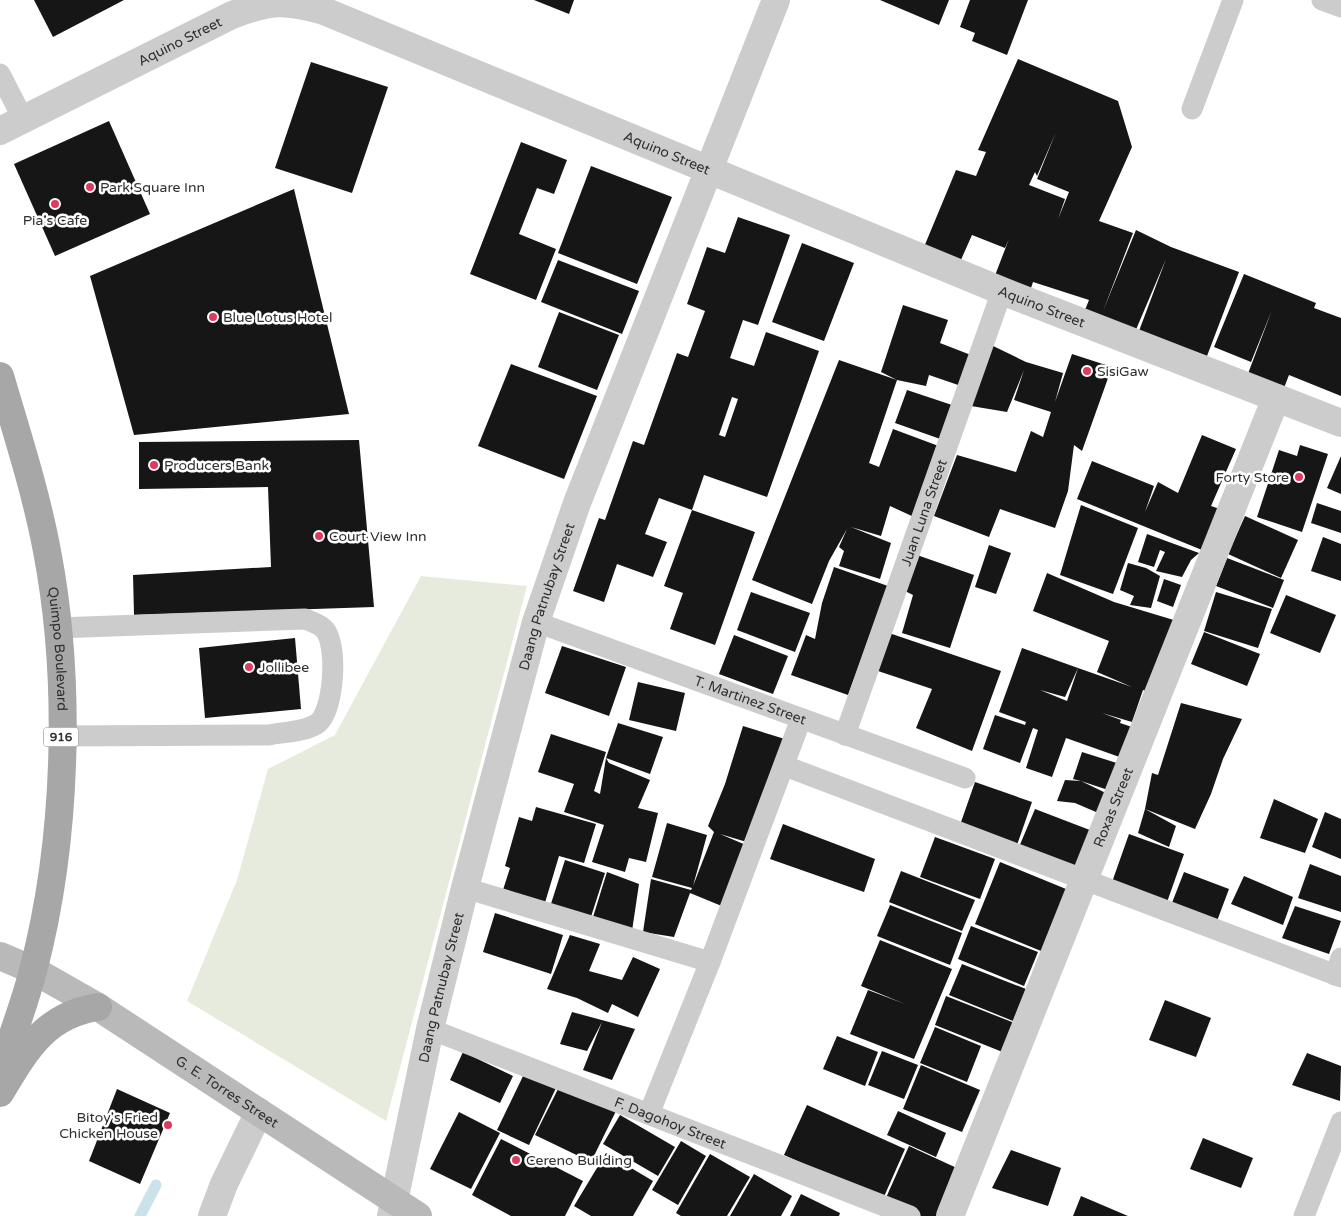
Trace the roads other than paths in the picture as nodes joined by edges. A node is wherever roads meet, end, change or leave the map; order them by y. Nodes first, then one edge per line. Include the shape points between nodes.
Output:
1 (776, 0) edge
2 (1233, 0) edge
3 (1322, 0) edge
4 (324, 5) edge
5 (1341, 7) edge
6 (0, 74) edge
7 (1192, 109) dead end
8 (11, 125) edge
9 (708, 170) junction
10 (1002, 290) junction
11 (0, 376) edge
12 (1276, 398) junction
13 (1341, 423) edge
14 (536, 622) junction
15 (57, 628) junction
16 (802, 719) junction
17 (844, 735) junction
18 (61, 736) junction
19 (784, 766) junction
20 (965, 778) dead end
21 (1084, 879) junction
22 (465, 888) junction
23 (0, 956) edge
24 (710, 962) junction
25 (33, 970) junction
26 (1339, 970) edge
27 (98, 1007) junction
28 (430, 1029) junction
29 (0, 1071) edge
30 (0, 1093) edge
31 (259, 1112) junction
32 (649, 1114) junction
33 (1341, 1122) edge
34 (393, 1209) edge
35 (212, 1216) edge
36 (418, 1216) edge
37 (910, 1216) edge
38 (950, 1216) edge
39 (1304, 1216) edge

1 - 9 street, Daang Patnubay Street
2 - 7 lane
3 - 5 lane
4 - 8 street, Aquino Street via 276,1 254,6
4 - 9 street, Aquino Street
6 - 8 lane
9 - 10 street, Aquino Street
9 - 14 street, Daang Patnubay Street via 577,503
10 - 12 street, Aquino Street
10 - 17 lane, Juan Luna Street
11 - 15 main road, Quimpo Boulevard / 916 via 47,550
12 - 13 street, Aquino Street
12 - 21 street, Roxas Street
14 - 16 lane, T. Martinez Street
14 - 22 street, Daang Patnubay Street
15 - 18 main road, Quimpo Boulevard / 916
15 - 18 lane via 305,619 325,630 333,659 329,707 317,724 301,729 269,735
16 - 17 lane, T. Martinez Street
16 - 19 lane
17 - 20 lane, T. Martinez Street
18 - 25 main road, Quimpo Boulevard / 916 via 56,845
19 - 21 lane
19 - 24 lane
21 - 26 lane
21 - 38 street, Roxas Street
22 - 24 lane
22 - 28 street, Daang Patnubay Street
23 - 25 main road, G. E. Torres Street
24 - 32 lane
25 - 27 main road, G. E. Torres Street
25 - 29 main road, Quimpo Boulevard / 916
27 - 30 main road via 75,1012 48,1027 26,1052
27 - 31 main road, G. E. Torres Street
28 - 32 lane, F. Dagohoy Street
28 - 34 street, Daang Patnubay Street
31 - 34 main road, G. E. Torres Street
31 - 35 street
32 - 37 lane, F. Dagohoy Street
33 - 39 lane
34 - 36 main road, G. E. Torres Street

